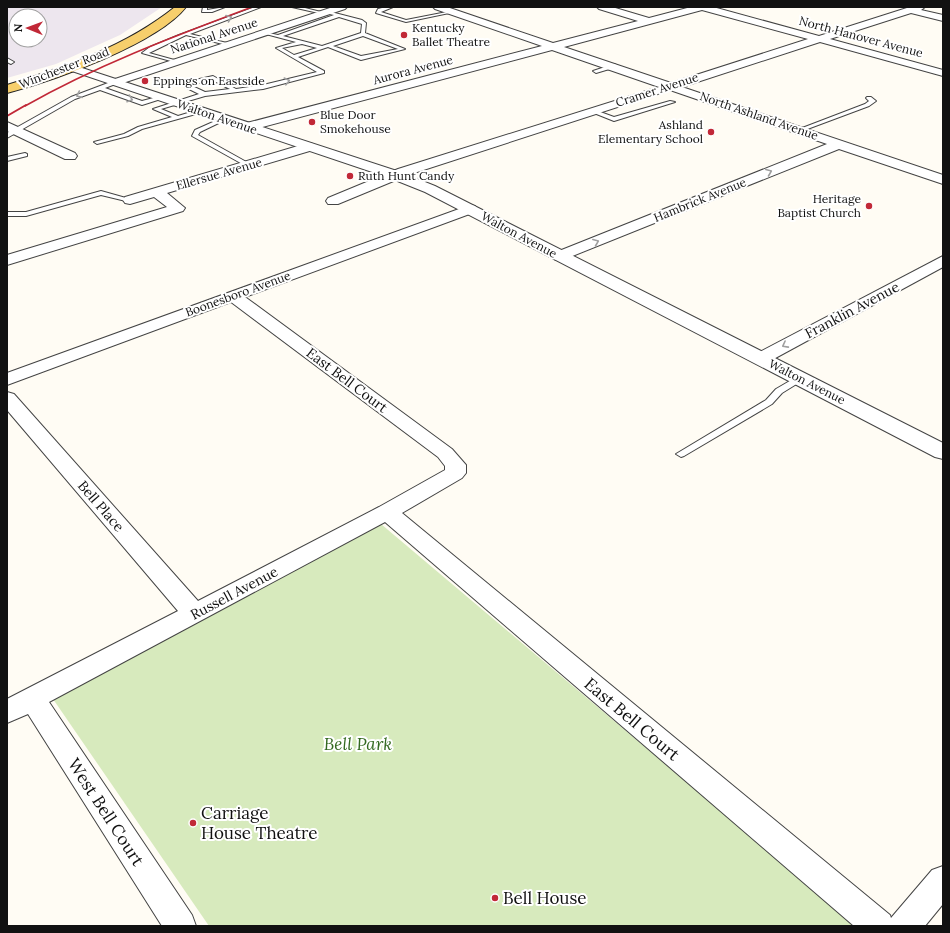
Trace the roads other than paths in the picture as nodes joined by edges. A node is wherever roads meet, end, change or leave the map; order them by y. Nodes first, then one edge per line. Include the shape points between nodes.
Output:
1 (181, 7) edge
2 (205, 7) edge
3 (223, 7) edge
4 (259, 7) edge
5 (294, 7) edge
6 (391, 7) edge
7 (438, 7) edge
8 (602, 7) edge
9 (702, 7) edge
10 (917, 8) edge
11 (341, 11) edge
12 (325, 12) junction
13 (452, 12) junction
14 (943, 12) edge
15 (943, 18) edge
16 (649, 21) junction
17 (264, 33) junction
18 (186, 34) junction
19 (363, 34) junction
20 (277, 36) junction
21 (819, 39) junction
22 (301, 42) junction
23 (229, 45) junction
24 (330, 46) junction
25 (553, 46) junction
26 (324, 48) junction
27 (296, 58) junction
28 (176, 62) junction
29 (614, 66) junction
30 (73, 68) junction
31 (596, 72) dead end
32 (943, 73) edge
33 (116, 82) junction
34 (670, 86) junction
35 (100, 88) junction
36 (7, 89) edge
37 (235, 90) junction
38 (204, 94) junction
39 (161, 98) junction
40 (869, 98) dead end
41 (672, 102) dead end
42 (178, 111) junction
43 (592, 111) junction
44 (224, 119) junction
45 (247, 128) junction
46 (800, 130) junction
47 (10, 131) edge
48 (97, 142) dead end
49 (839, 144) junction
50 (308, 147) junction
51 (25, 155) dead end
52 (70, 156) dead end
53 (7, 159) edge
54 (248, 165) junction
55 (395, 176) junction
56 (943, 180) edge
57 (156, 192) junction
58 (130, 200) joint
59 (333, 201) dead end
60 (470, 209) junction
61 (7, 214) edge
62 (560, 256) junction
63 (7, 260) edge
64 (943, 261) edge
65 (233, 296) junction
66 (762, 358) junction
67 (800, 378) junction
68 (7, 379) edge
69 (7, 398) edge
70 (943, 452) edge
71 (681, 454) dead end
72 (456, 469) joint
73 (387, 512) junction
74 (194, 613) junction
75 (19, 705) edge
76 (943, 880) edge
77 (180, 926) edge
78 (878, 926) edge
79 (904, 926) edge

1 - 30 main road, Winchester Road via 165,21 139,36
2 - 3 lane via 204,11
18 -> 4 lane
5 - 12 lane
6 - 13 lane via 378,13 406,22
7 - 13 street, North Ashland Avenue
8 - 16 street
9 - 16 street, Aurora Avenue
9 - 21 street, North Hanover Avenue
10 - 14 street
10 - 15 street
10 - 21 street, Cramer Avenue
11 - 12 street, National Avenue
11 - 19 lane via 364,23
11 - 20 lane
12 - 17 street, National Avenue
13 - 25 street, North Ashland Avenue
16 - 25 street, Aurora Avenue
17 - 20 lane
17 - 23 street, National Avenue
18 - 23 lane
18 - 28 lane via 145,53
19 - 24 lane
19 - 24 lane via 404,49 361,58
20 - 22 lane
21 - 32 street, North Hanover Avenue
21 - 34 street, Cramer Avenue
22 - 26 lane
22 - 27 lane via 278,48
23 - 28 street, National Avenue
24 - 26 lane
25 - 29 street, North Ashland Avenue
25 - 45 street, Aurora Avenue
26 - 27 lane
37 -> 27 lane via 263,87 322,72
28 - 33 street, National Avenue
29 - 31 lane
29 - 34 street, North Ashland Avenue
30 - 33 street, Walton Avenue
30 - 36 main road, Winchester Road
33 - 35 lane
33 - 39 street, Walton Avenue
34 - 43 street, Cramer Avenue
34 - 46 street, North Ashland Avenue
35 -> 39 lane via 142,103
35 -> 47 lane
37 - 38 lane
37 - 38 lane via 213,78 188,83 187,86
38 - 42 lane
39 - 42 street, Walton Avenue
40 - 46 lane via 873,101 867,105
41 - 43 lane via 614,119
42 - 44 street, Walton Avenue via 201,112
42 - 48 lane via 126,135
43 - 55 street, Cramer Avenue
44 - 45 street, Walton Avenue
44 - 54 lane via 197,131 194,136
45 - 50 street, Walton Avenue
46 - 49 street, North Ashland Avenue
47 - 52 street
49 - 56 street, North Ashland Avenue
62 -> 49 street, Hambrick Avenue
50 - 54 street, Ellersue Avenue
50 - 55 street, Walton Avenue
51 - 53 lane
54 - 57 street, Ellersue Avenue
55 - 59 street, Cramer Avenue
55 - 60 street, Walton Avenue via 430,189
57 - 58 street, Ellersue Avenue
57 - 63 street via 178,208
58 - 61 lane via 101,193 26,214
60 - 62 street, Walton Avenue
60 - 65 street, Boonesboro Avenue
62 - 66 street, Walton Avenue
64 -> 66 street, Franklin Avenue
65 - 68 street, Boonesboro Avenue
65 - 72 street, East Bell Court via 445,453 454,461
66 - 67 street, Walton Avenue
67 - 70 street, Walton Avenue
67 - 71 lane via 779,391 769,402
69 - 74 street, Bell Place
72 - 73 street, Russell Avenue via 451,476
73 - 74 street, Russell Avenue
73 - 78 street, East Bell Court
74 - 75 street, Russell Avenue
75 - 77 street, West Bell Court
76 - 79 street

